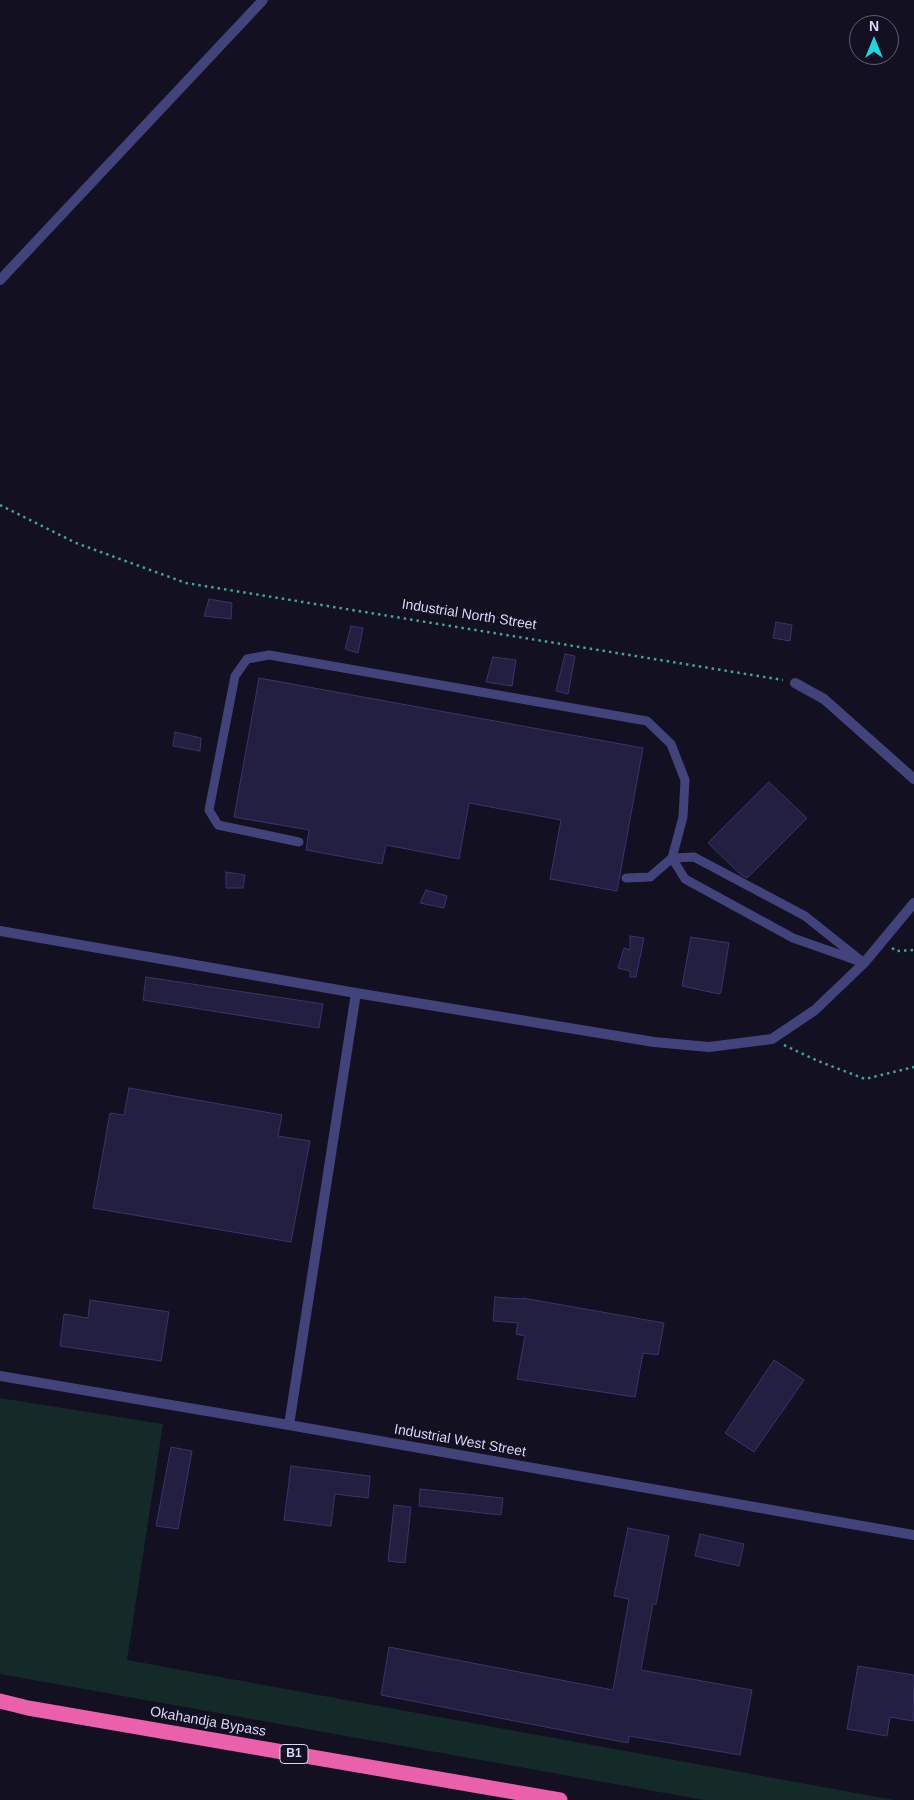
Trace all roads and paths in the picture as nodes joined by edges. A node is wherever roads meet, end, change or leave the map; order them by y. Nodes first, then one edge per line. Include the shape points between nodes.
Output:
1 (263, 0) edge
2 (0, 280) edge
3 (0, 505) edge
4 (795, 682) joint
5 (914, 778) edge
6 (299, 842) dead end
7 (672, 858) junction
8 (626, 878) dead end
9 (914, 903) edge
10 (0, 931) edge
11 (883, 940) junction
12 (914, 950) edge
13 (864, 963) junction
14 (356, 993) junction
15 (772, 1039) junction
16 (914, 1067) edge
17 (0, 1376) edge
18 (289, 1425) junction
19 (914, 1535) edge
20 (0, 1701) edge
21 (0, 1705) edge
22 (28, 1708) junction
23 (560, 1800) edge

1 - 2 street
3 - 4 path, Industrial North Street via 76,543 186,583
4 - 5 street via 824,698
6 - 7 lane via 218,825 209,810 235,676 247,659 269,655 647,721 671,744 684,780 683,817
7 - 8 lane via 650,877
7 - 13 lane via 685,879 793,938
7 - 13 lane via 694,857 805,916
9 - 11 street
10 - 14 street
11 - 12 path via 896,951
11 - 13 street
13 - 15 street via 814,1010
14 - 15 street via 654,1042 709,1047
14 - 18 street
15 - 16 path via 865,1079
17 - 18 street, Industrial West Street
18 - 19 street, Industrial West Street
20 - 22 highway, Okahandja Bypass / B1
21 - 22 highway, Okahandja Bypass / B1
22 - 23 highway, Okahandja Bypass / B1

